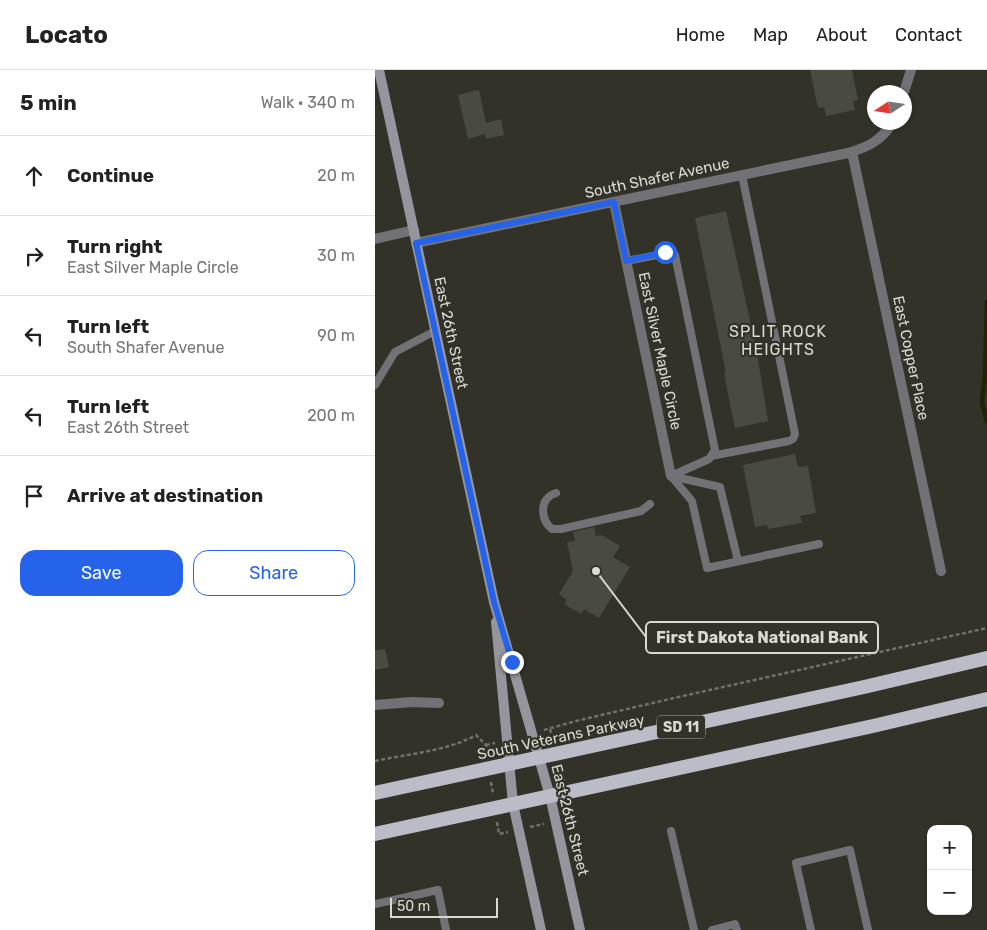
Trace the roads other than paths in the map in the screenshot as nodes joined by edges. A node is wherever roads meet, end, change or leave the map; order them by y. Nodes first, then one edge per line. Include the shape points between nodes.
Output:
1 (379, 70) edge
2 (911, 70) edge
3 (906, 85) edge
4 (887, 130) edge
5 (852, 152) junction
6 (742, 175) junction
7 (614, 202) junction
8 (413, 230) junction
9 (375, 239) edge
10 (416, 243) junction
11 (626, 261) junction
12 (435, 331) junction
13 (375, 385) edge
14 (711, 456) junction
15 (671, 476) junction
16 (556, 494) dead end
17 (651, 504) dead end
18 (819, 544) dead end
19 (738, 561) junction
20 (941, 570) dead end
21 (494, 602) junction
22 (987, 658) edge
23 (987, 699) edge
24 (439, 703) dead end
25 (375, 704) edge
26 (539, 758) junction
27 (510, 764) junction
28 (375, 793) edge
29 (550, 796) junction
30 (513, 804) junction
31 (671, 830) dead end
32 (375, 834) edge
33 (375, 904) edge
34 (446, 930) edge
35 (541, 930) edge
36 (580, 930) edge
37 (694, 930) edge
38 (712, 930) edge
39 (737, 930) edge
40 (811, 930) edge
41 (868, 930) edge

1 - 8 main road, East 26th Street
2 - 3 street
4 - 5 street, South Shafer Avenue via 871,145
5 - 6 street, South Shafer Avenue
5 - 20 street, East Copper Place
6 - 7 street, South Shafer Avenue
6 - 14 lane via 795,434 789,441
7 - 10 street, South Shafer Avenue
7 - 11 street, East Silver Maple Circle
8 - 9 street
8 - 10 main road, East 26th Street
10 - 12 main road, East 26th Street
11 - 14 lane via 665,252 675,255 714,442 715,450
11 - 15 street, East Silver Maple Circle
12 - 13 lane via 395,352
12 - 21 main road, East 26th Street
14 - 15 lane
15 - 19 lane via 720,487
15 - 19 lane via 692,501 707,568
16 - 17 lane via 547,498 543,509 546,522 552,528 561,529 641,511
18 - 19 lane
21 - 26 main road, East 26th Street
21 - 27 main road, East 26th Street
22 - 26 highway, South Veterans Parkway / SD 11
23 - 29 highway
24 - 25 street
26 - 27 highway, South Veterans Parkway / SD 11
26 - 29 main road, East 26th Street
27 - 28 highway, South Veterans Parkway / SD 11
27 - 30 main road, East 26th Street
29 - 30 highway
29 - 36 main road, East 26th Street
30 - 32 highway
30 - 35 main road, East 26th Street
31 - 37 lane
33 - 34 lane via 437,890
38 - 39 lane via 735,924
40 - 41 lane via 796,863 850,850

